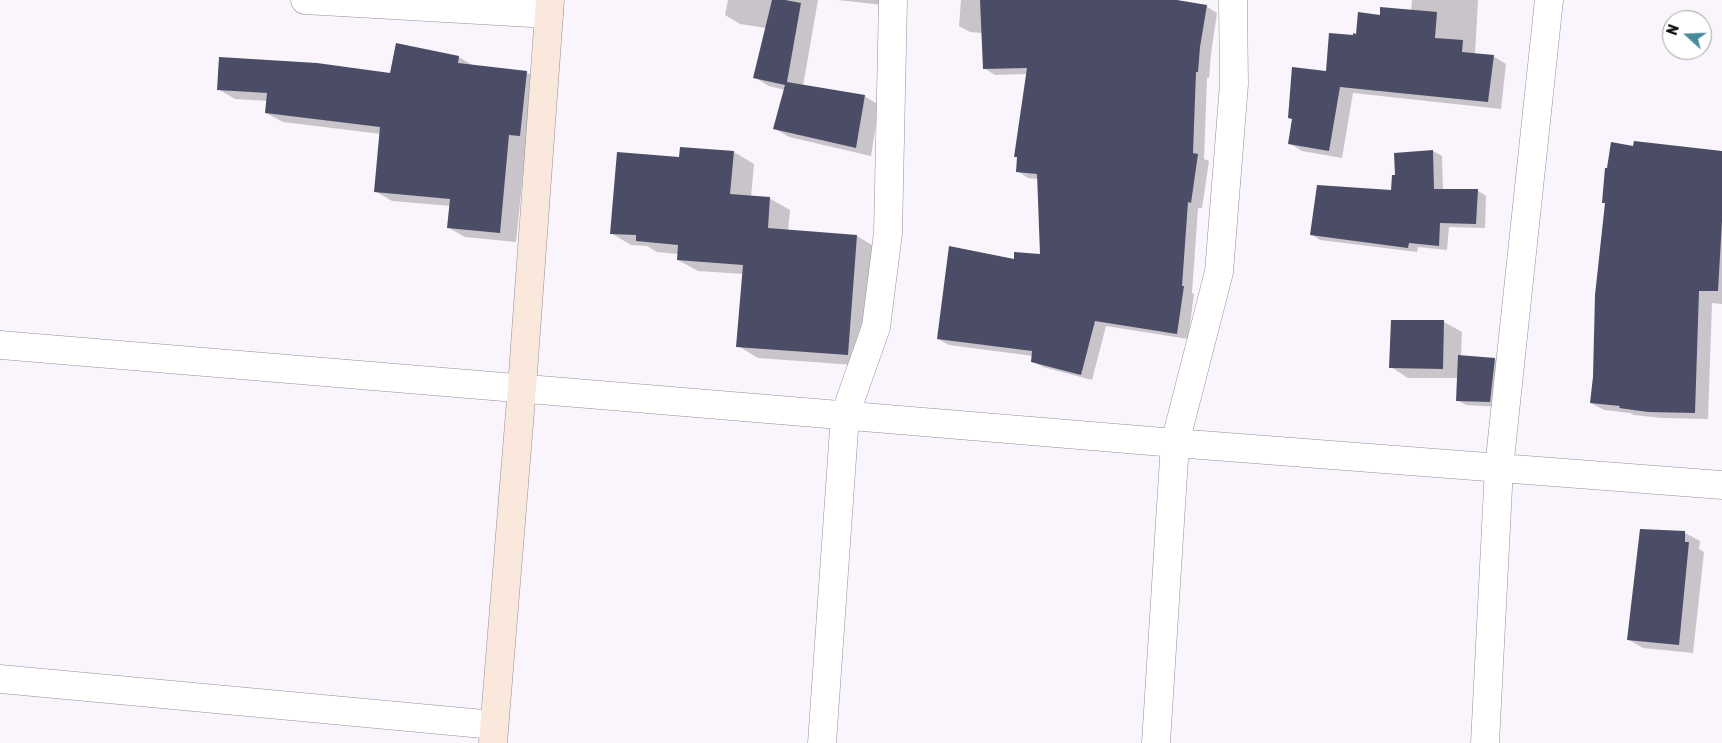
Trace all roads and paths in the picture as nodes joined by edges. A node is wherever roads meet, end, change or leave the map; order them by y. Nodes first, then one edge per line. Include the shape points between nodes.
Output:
1 (305, 0) edge
2 (893, 0) edge
3 (1233, 0) edge
4 (1549, 0) edge
5 (550, 7) edge
6 (0, 345) edge
7 (522, 387) junction
8 (845, 415) junction
9 (1175, 443) junction
10 (1499, 468) junction
11 (1722, 485) edge
12 (0, 679) edge
13 (493, 734) edge
14 (822, 743) edge
15 (1156, 743) edge
16 (1486, 743) edge

1 - 5 street
2 - 8 street via 888,233 876,327
3 - 9 street via 1234,84 1219,272
4 - 10 street
5 - 7 street
6 - 7 street
7 - 8 street
7 - 13 street
8 - 9 street
8 - 14 street
9 - 10 street
9 - 15 street
10 - 11 street
10 - 16 street
12 - 13 street

